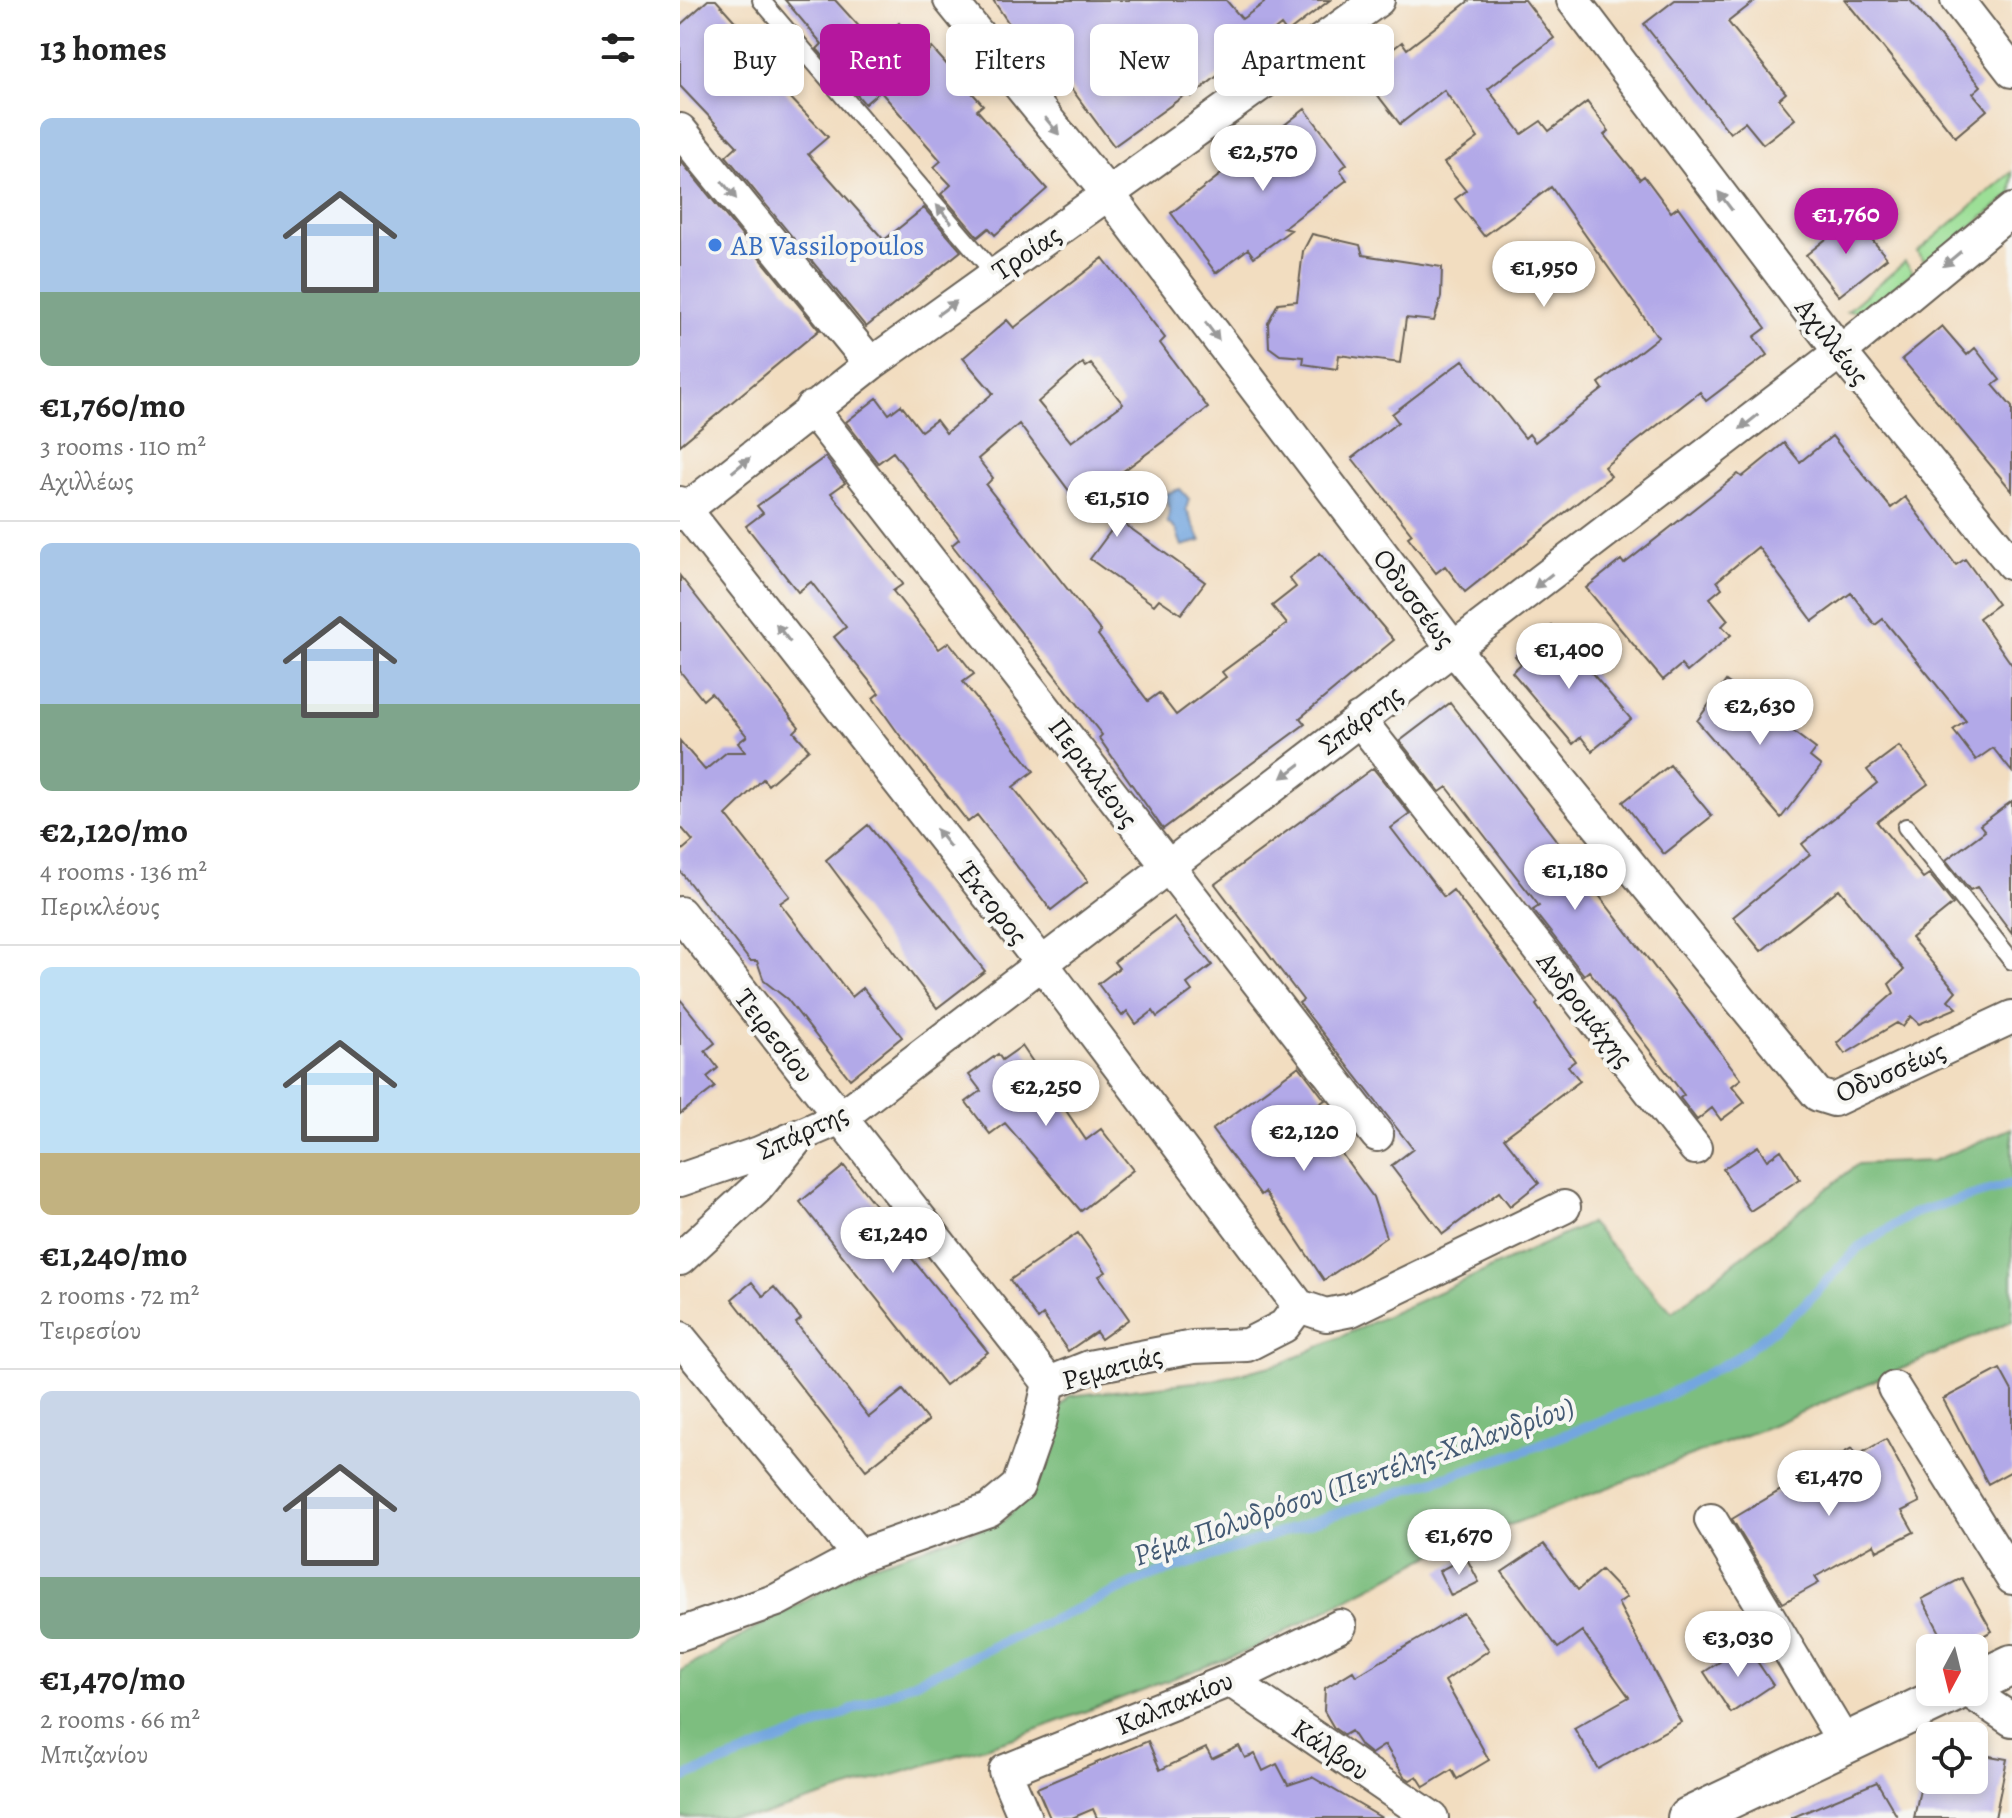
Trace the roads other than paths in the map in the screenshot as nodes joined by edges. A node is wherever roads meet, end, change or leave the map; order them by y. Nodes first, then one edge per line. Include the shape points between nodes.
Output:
1 (761, 0) edge
2 (950, 0) edge
3 (1378, 0) edge
4 (1573, 0) edge
5 (1957, 0) edge
6 (2012, 71) edge
7 (680, 130) edge
8 (1109, 195) junction
9 (2012, 210) edge
10 (994, 273) junction
11 (1840, 352) junction
12 (871, 364) junction
13 (811, 408) junction
14 (682, 509) edge
15 (2012, 564) edge
16 (1454, 649) junction
17 (1359, 719) junction
18 (1906, 827) dead end
19 (1166, 866) junction
20 (680, 913) edge
21 (2012, 961) edge
22 (1043, 965) junction
23 (2012, 1017) edge
24 (840, 1118) junction
25 (1377, 1135) dead end
26 (798, 1138) junction
27 (1695, 1148) dead end
28 (680, 1180) edge
29 (1564, 1207) dead end
30 (680, 1259) edge
31 (1299, 1306) junction
32 (680, 1338) edge
33 (1049, 1383) junction
34 (1894, 1388) dead end
35 (1711, 1520) dead end
36 (859, 1556) junction
37 (2012, 1578) edge
38 (1340, 1626) dead end
39 (680, 1634) edge
40 (2012, 1665) edge
41 (1988, 1676) edge
42 (1230, 1680) junction
43 (1988, 1704) edge
44 (1925, 1706) edge
45 (2012, 1720) edge
46 (1845, 1744) junction
47 (1025, 1818) edge
48 (1432, 1818) edge
49 (1688, 1818) edge

10 -> 1 lane
2 -> 8 street, Οδυσσέως
3 - 8 street, Τροίας
11 -> 4 street, Αχιλλέως
5 - 6 street
7 -> 12 street
8 - 10 street, Τροίας
8 -> 16 street, Οδυσσέως
9 -> 11 street, Σπάρτης
12 -> 10 street, Τροίας
11 - 15 street, Αχιλλέως
11 -> 16 street, Σπάρτης
12 - 13 street, Τροίας
14 -> 13 street, Τροίας
13 - 19 street, Περικλέους
22 -> 14 street, Έκτορος
16 - 17 street, Σπάρτης
16 - 23 street, Οδυσσέως via 1822,1098 1834,1100
17 -> 19 street, Σπάρτης
17 - 27 street, Ανδρομάχης
18 - 21 lane
19 - 22 street, Σπάρτης
19 - 25 street, Περικλέους
20 - 24 street, Τειρεσίου
22 - 24 street, Σπάρτης
22 - 31 street, Έκτορος
24 - 26 street, Σπάρτης
24 - 33 street, Τειρεσίου
26 - 28 street, Σπάρτης
26 - 30 street via 756,1189
29 - 31 street via 1351,1310 1326,1315
31 - 33 street, Ρεματιάς via 1284,1326 1247,1345 1163,1352 1089,1367
32 - 36 street
33 - 36 street, Ρεματιάς via 1018,1486 989,1510
34 - 37 street
35 - 46 street
36 - 39 street, Ρεματιάς via 777,1600
38 - 42 street, Καλπακίου
40 - 41 street
42 - 47 street, Καλπακίου via 1005,1771
42 - 48 street, Κάλβου
43 - 45 street
44 - 46 street
46 - 49 street

